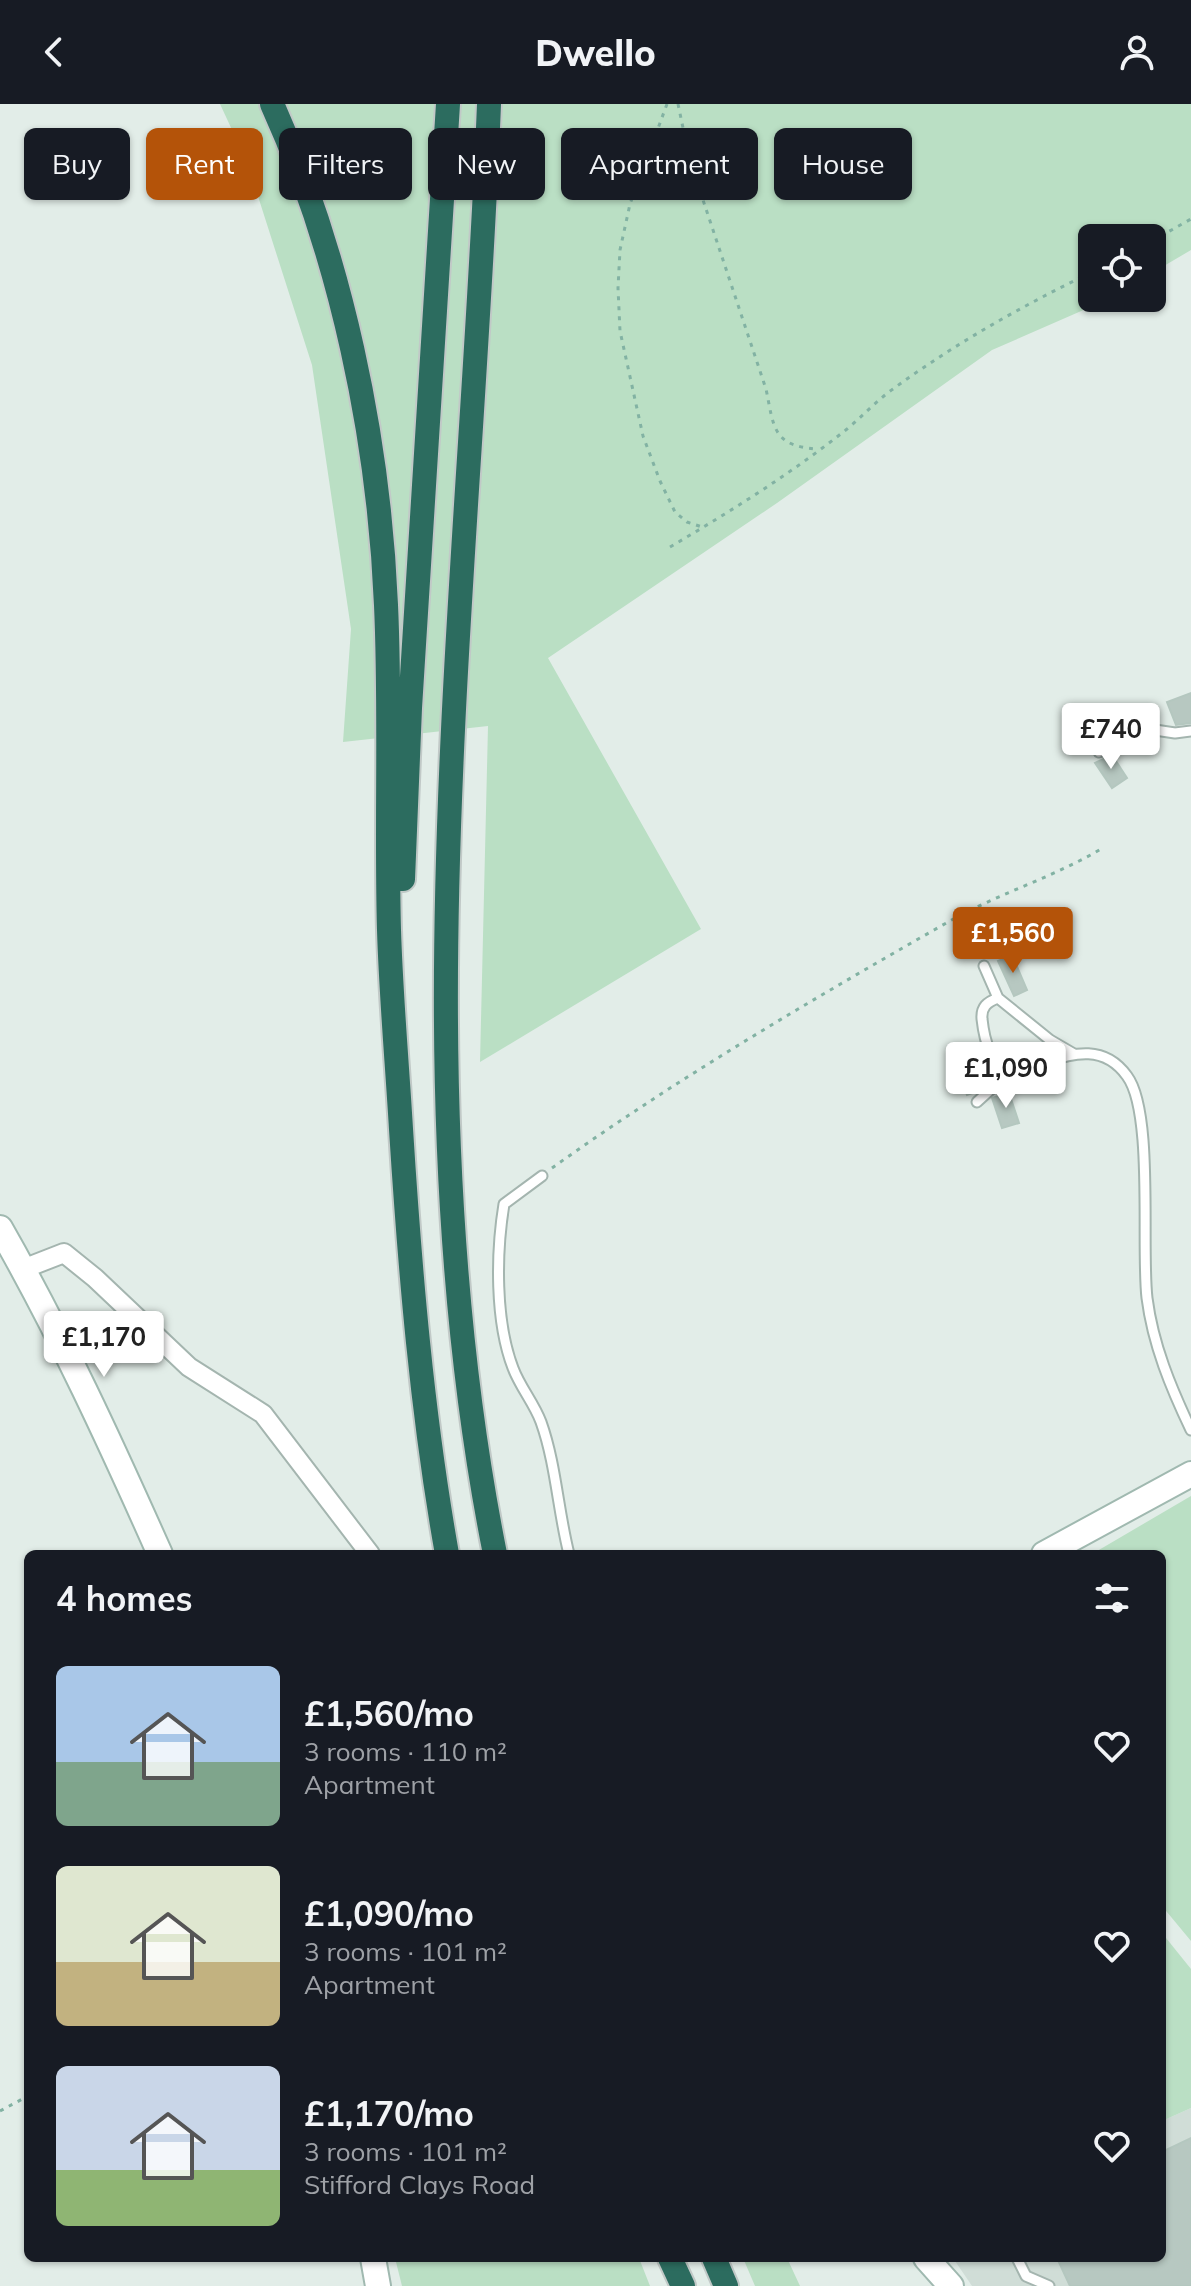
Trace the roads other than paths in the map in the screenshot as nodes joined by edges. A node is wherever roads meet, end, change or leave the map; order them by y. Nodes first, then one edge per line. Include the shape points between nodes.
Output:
1 (272, 104) edge
2 (448, 104) edge
3 (490, 111) edge
4 (1191, 731) edge
5 (1099, 752) dead end
6 (984, 966) dead end
7 (998, 998) junction
8 (1074, 1054) junction
9 (1011, 1071) junction
10 (977, 1102) dead end
11 (401, 1133) junction
12 (542, 1176) road end
13 (0, 1228) edge
14 (23, 1269) junction
15 (1191, 1430) edge
16 (1191, 1474) edge
17 (158, 1550) edge
18 (367, 1550) edge
19 (446, 1550) edge
20 (494, 1550) edge
21 (568, 1550) edge
22 (1051, 1550) edge
23 (374, 2262) edge
24 (672, 2262) edge
25 (716, 2262) edge
26 (930, 2262) edge
27 (1019, 2262) edge
28 (378, 2286) edge
29 (683, 2286) edge
30 (726, 2286) edge
31 (951, 2286) edge
32 (1049, 2286) edge

1 - 11 highway via 323,244 358,377 371,459 386,605 389,933
2 - 11 highway via 405,798
3 - 20 highway via 450,776 445,994 454,1255
4 - 5 lane via 1155,730
6 - 7 lane
7 - 8 lane
7 - 9 lane via 982,1009 982,1020 995,1060
8 - 9 lane
8 - 15 lane via 1096,1055 1117,1065 1138,1097 1147,1297 1154,1338
9 - 10 lane
11 - 19 highway via 413,1289
12 - 21 lane via 504,1204 498,1240 502,1316 512,1367 550,1453
13 - 14 street
14 - 17 street
14 - 18 street via 64,1253 189,1367 263,1414
16 - 22 street
23 - 28 street
24 - 29 highway
25 - 30 highway
26 - 31 street
27 - 32 lane via 1026,2276

